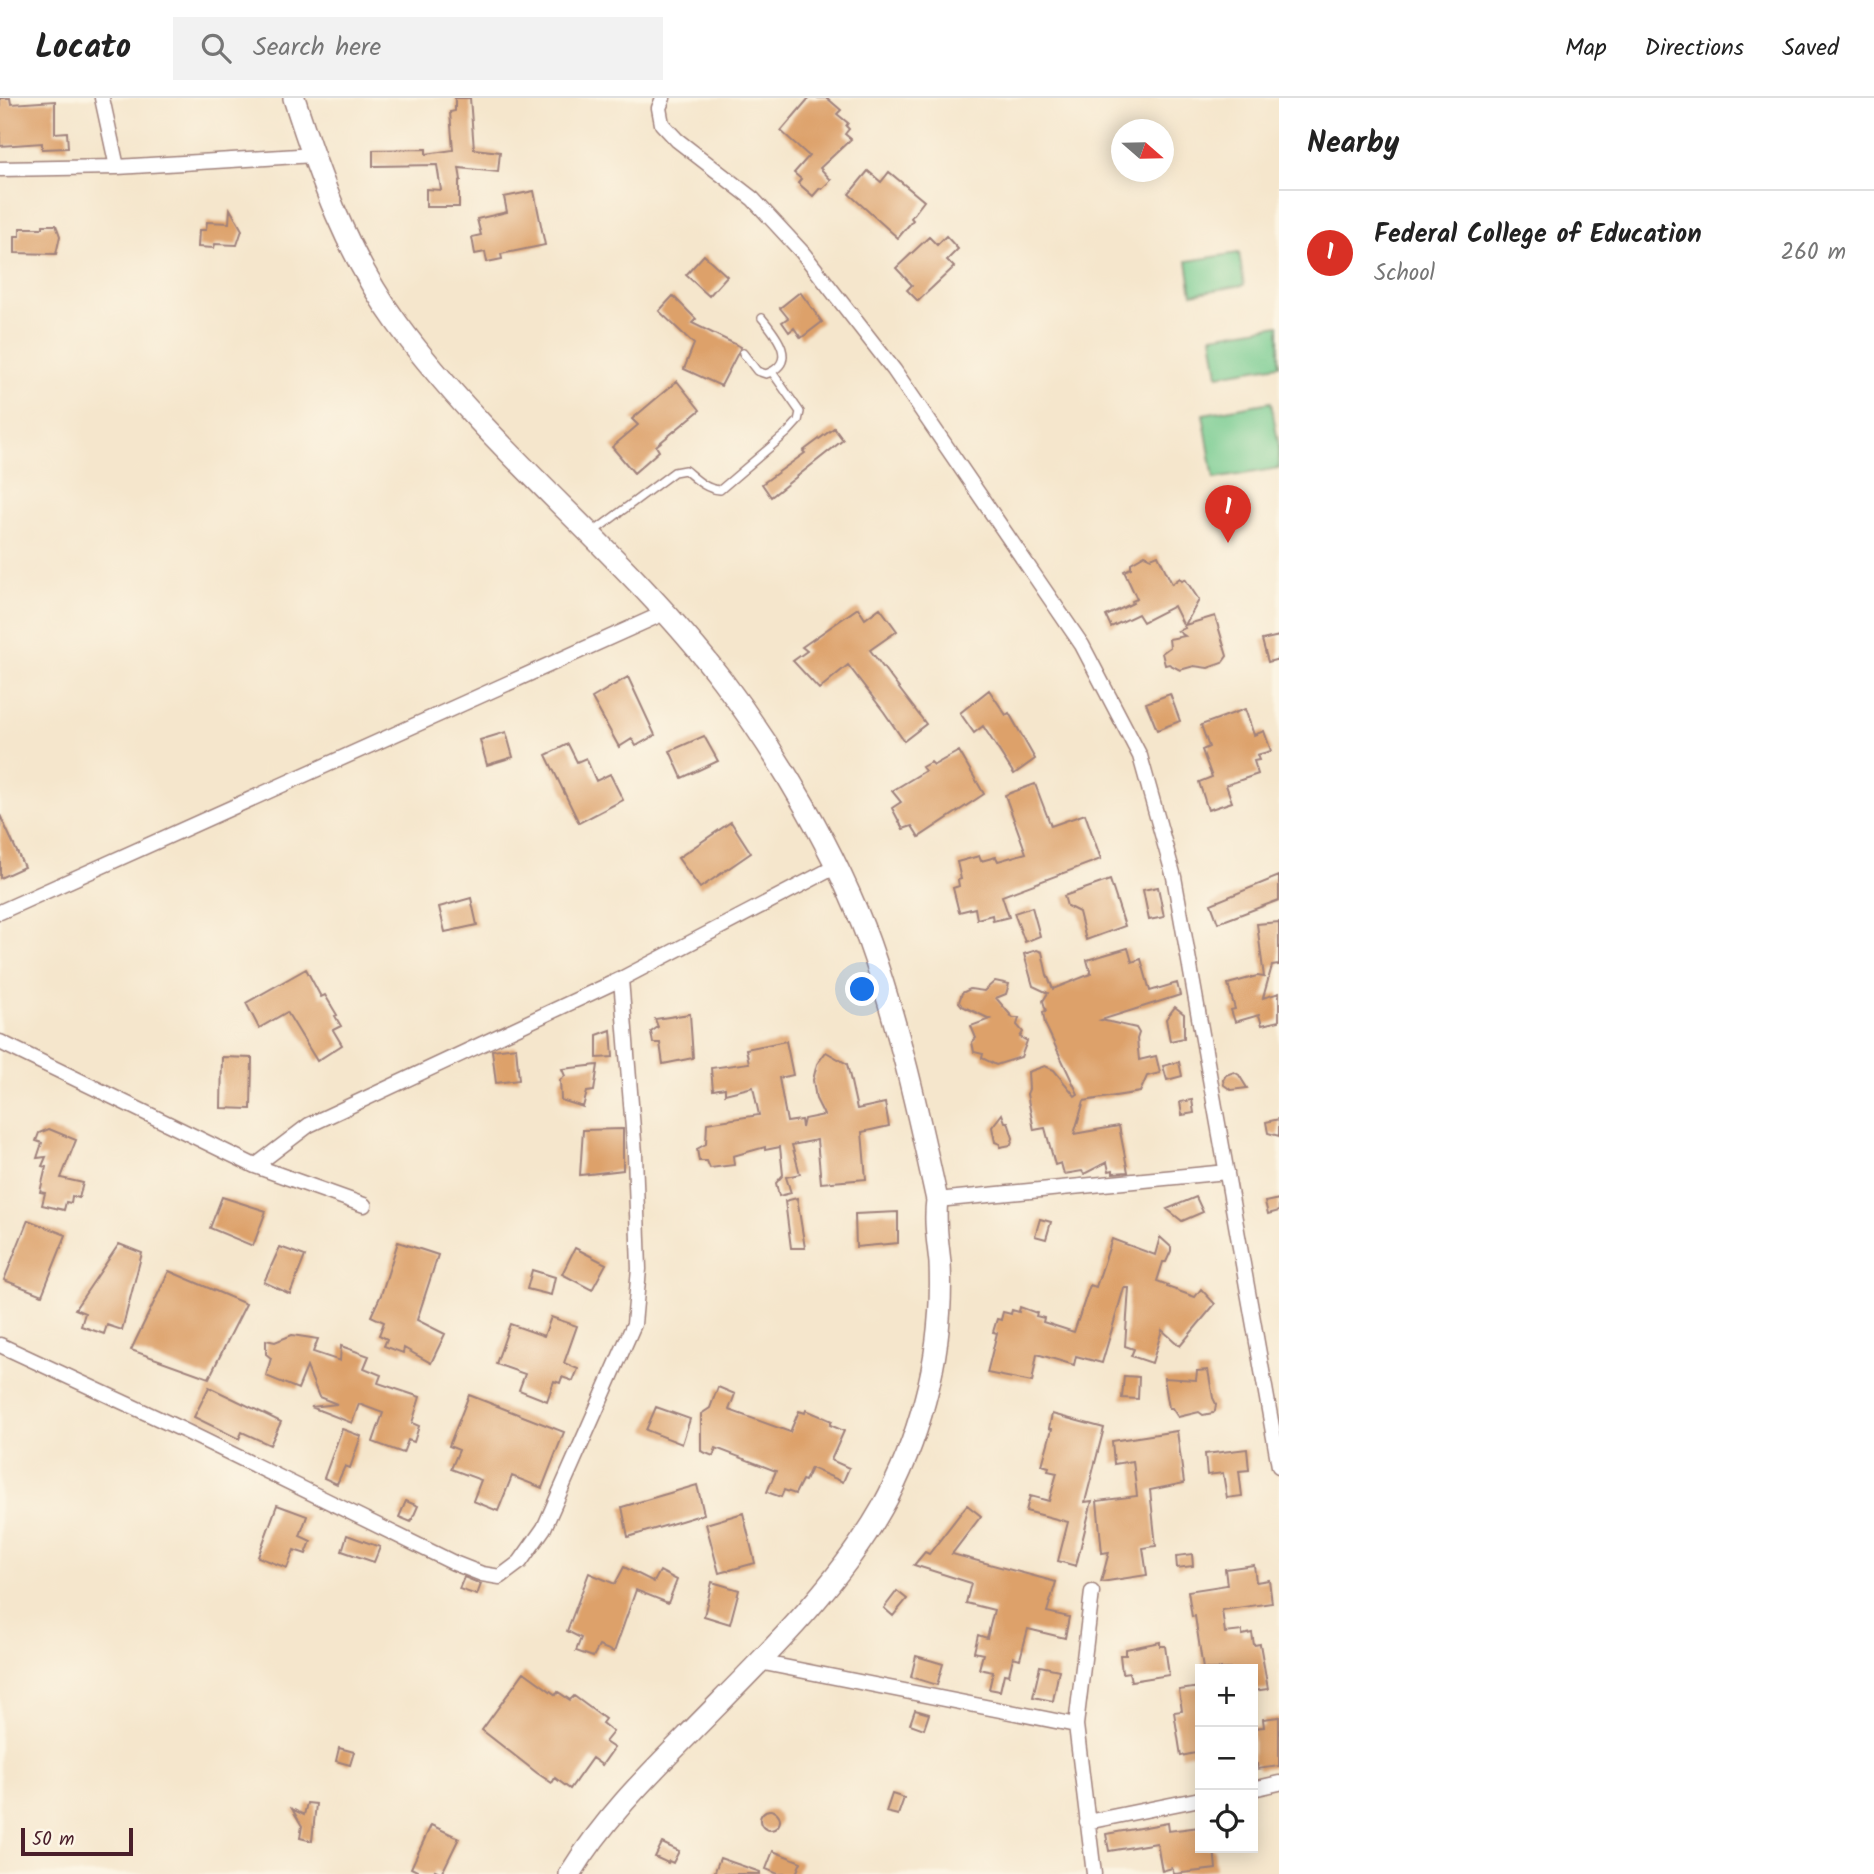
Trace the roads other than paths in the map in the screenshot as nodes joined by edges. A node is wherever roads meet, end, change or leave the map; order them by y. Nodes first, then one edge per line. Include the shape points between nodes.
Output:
1 (102, 98) edge
2 (294, 98) edge
3 (663, 98) edge
4 (314, 155) junction
5 (117, 167) junction
6 (0, 169) edge
7 (762, 318) dead end
8 (743, 353) dead end
9 (772, 372) junction
10 (589, 535) junction
11 (664, 614) junction
12 (835, 867) junction
13 (0, 912) edge
14 (621, 979) junction
15 (0, 1042) edge
16 (255, 1166) junction
17 (1227, 1172) junction
18 (937, 1200) junction
19 (364, 1205) dead end
20 (0, 1345) edge
21 (1279, 1466) edge
22 (1092, 1592) dead end
23 (758, 1662) junction
24 (1076, 1725) junction
25 (1279, 1783) edge
26 (1258, 1788) edge
27 (1195, 1800) edge
28 (1087, 1822) junction
29 (570, 1874) edge
30 (1094, 1874) edge

1 - 5 street
2 - 4 main road
3 - 17 street via 659,108 662,124 753,199 802,252 894,369 1082,645 1140,756 1174,877
4 - 5 street
4 - 10 main road via 347,238 396,321 452,390
5 - 6 street
7 - 9 lane via 784,352
8 - 9 lane via 757,371
9 - 10 lane via 800,412 788,432 720,490 684,470 674,472
10 - 11 main road
11 - 12 main road via 744,711 798,796
11 - 13 street
12 - 14 street
12 - 18 main road via 868,940 898,1031
14 - 16 street via 309,1125
14 - 20 street via 636,1179 639,1269 634,1324 544,1528 520,1562 500,1577 454,1563
15 - 16 street
16 - 19 street
17 - 18 street
17 - 21 street
18 - 23 main road via 940,1306 936,1347 907,1457 881,1509 839,1572
22 - 24 street
23 - 24 street
23 - 29 main road via 615,1810
24 - 28 street
25 - 26 street
27 - 28 street
28 - 30 street

